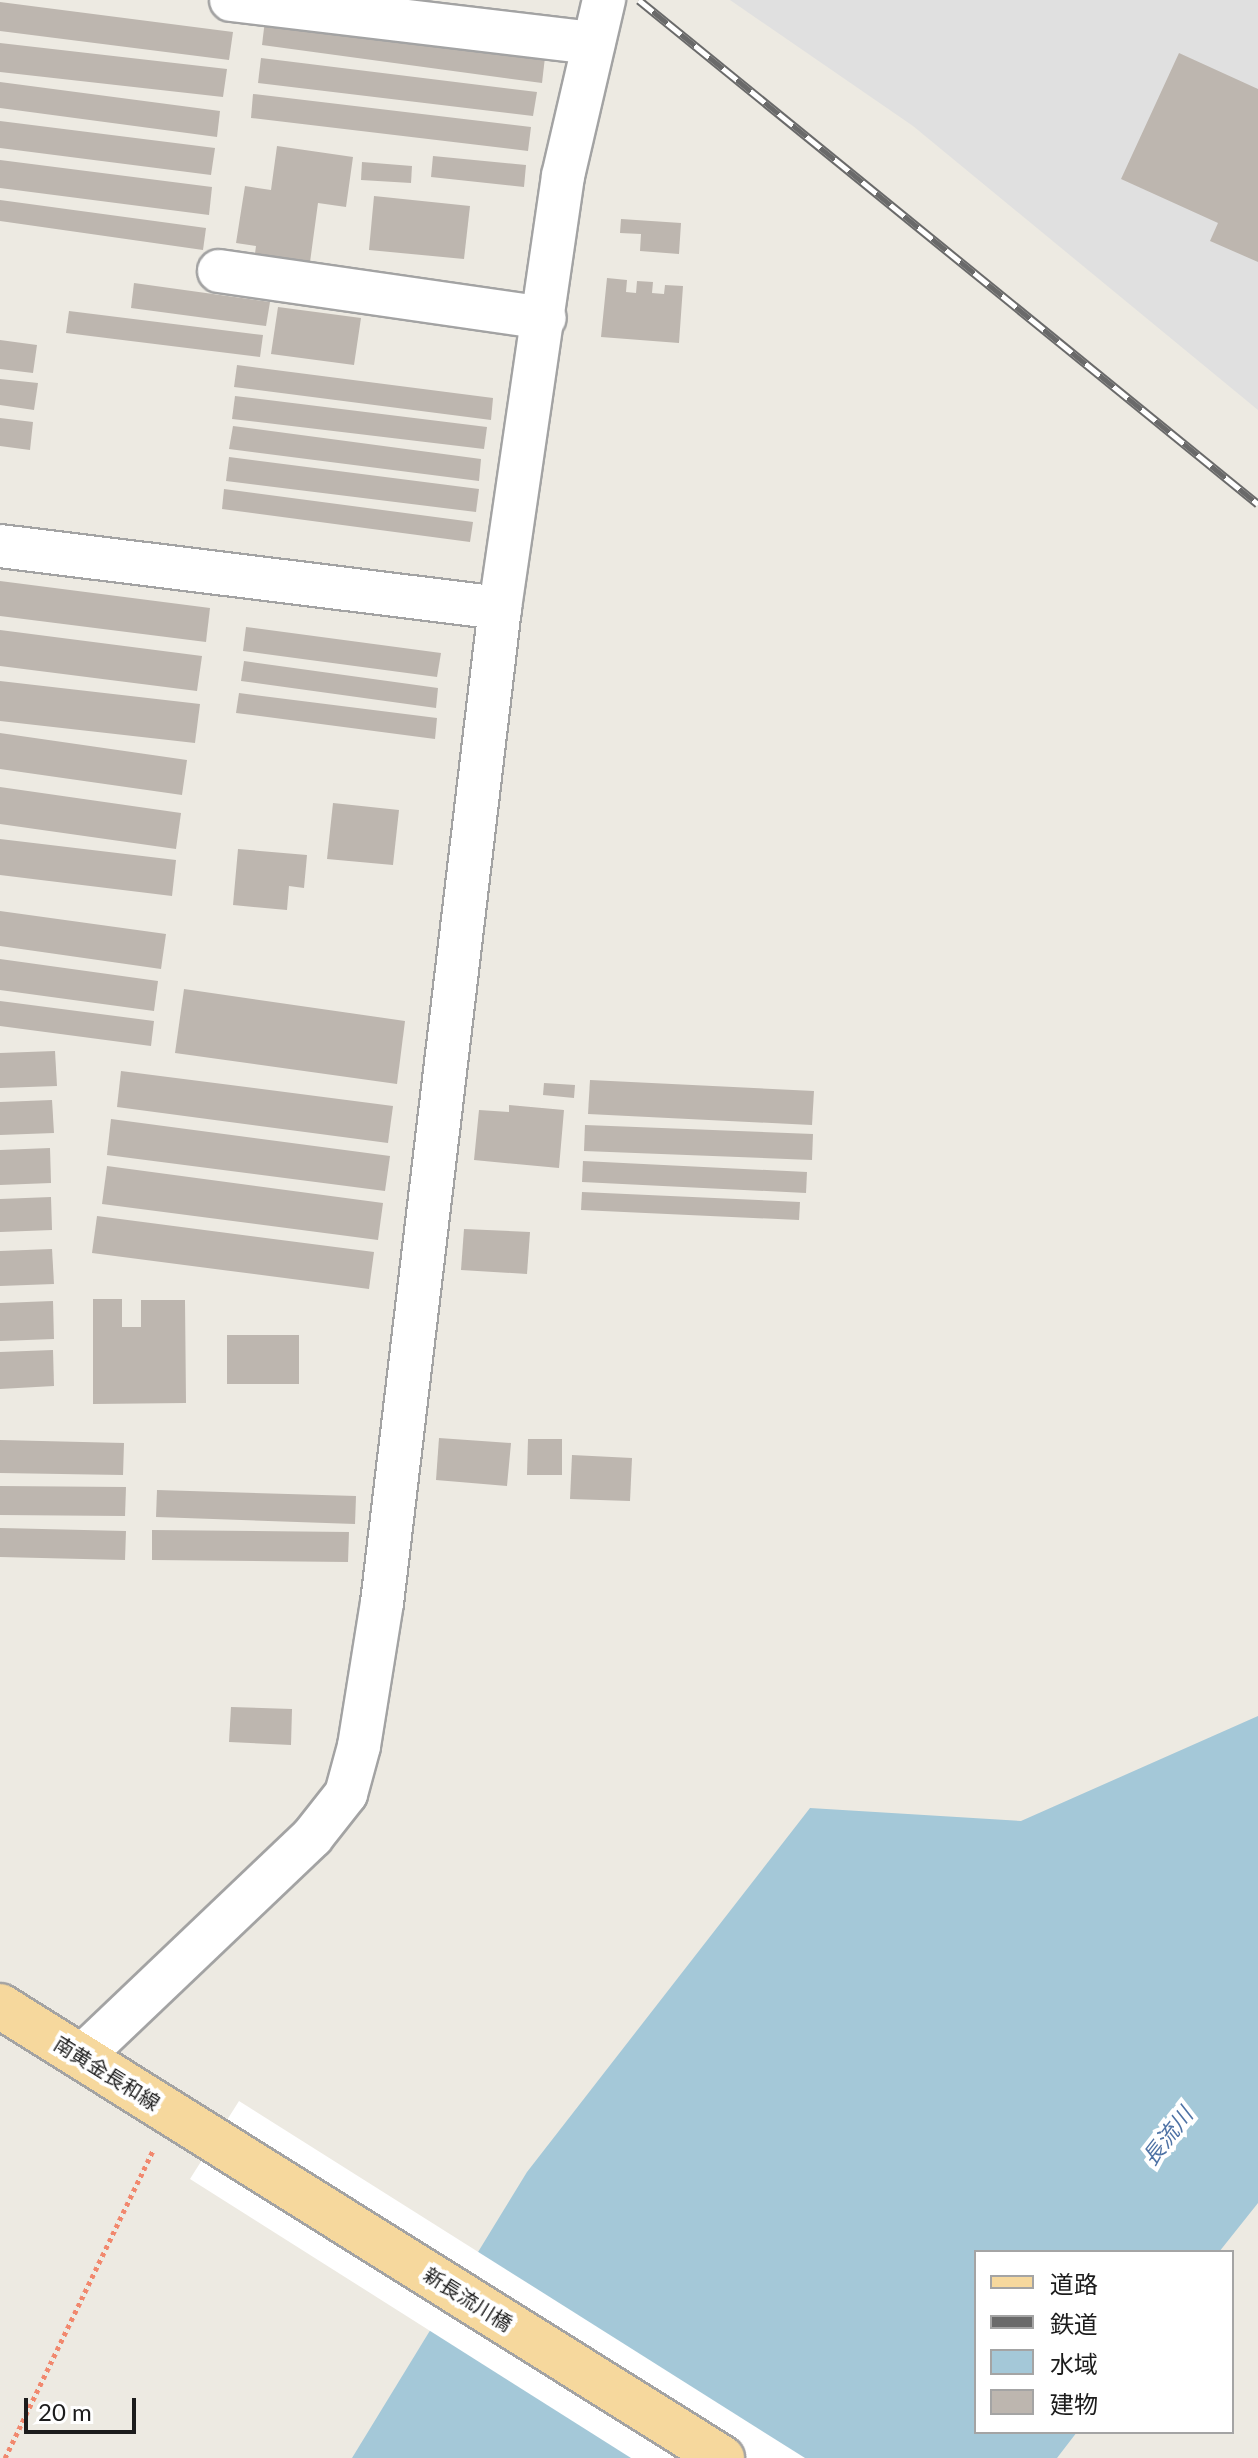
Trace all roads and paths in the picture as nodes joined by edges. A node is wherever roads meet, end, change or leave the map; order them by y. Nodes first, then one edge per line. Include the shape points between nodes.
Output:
1 (231, 0) edge
2 (604, 0) edge
3 (593, 43) junction
4 (219, 271) dead end
5 (545, 318) junction
6 (0, 546) edge
7 (500, 608) junction
8 (0, 2006) edge
9 (81, 2057) junction
10 (173, 2114) junction
11 (215, 2140) joint
12 (5, 2458) edge
13 (722, 2458) edge

1 - 3 street
2 - 3 street
3 - 5 street via 563,176
4 - 5 street
5 - 7 street
6 - 7 street
7 - 9 street via 382,1603 346,1794 312,1837
8 - 9 main road, 南黄金長和線
9 - 10 main road, 南黄金長和線
10 - 11 main road, 南黄金長和線
10 - 12 path via 103,2246
11 - 13 main road, 新長流川橋

